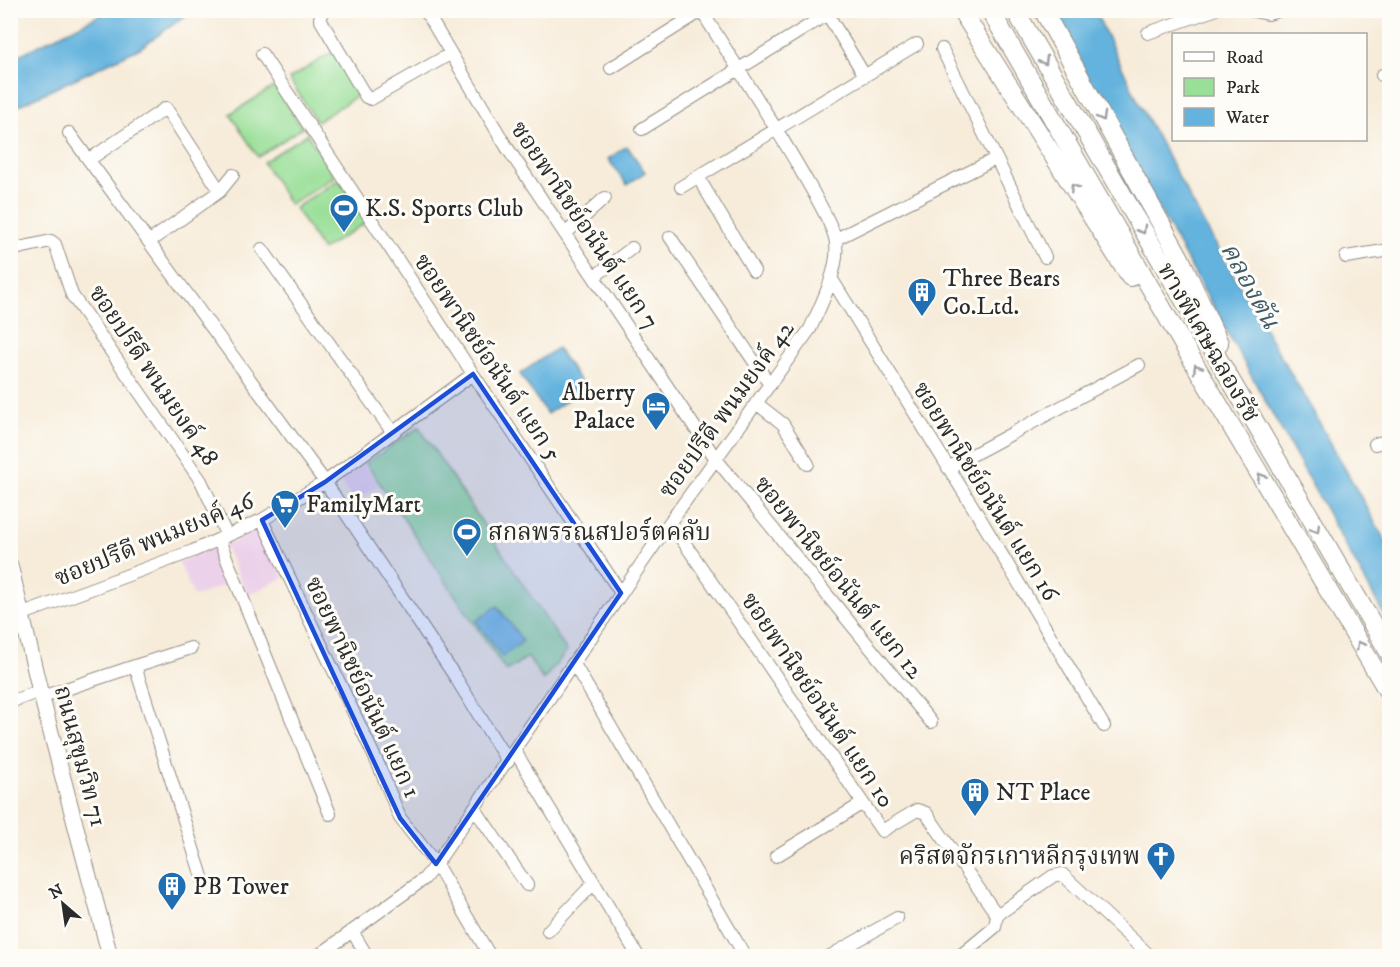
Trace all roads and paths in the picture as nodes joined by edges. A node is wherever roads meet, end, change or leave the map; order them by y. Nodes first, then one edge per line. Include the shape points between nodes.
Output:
1 (322, 10) edge
2 (425, 10) edge
3 (961, 10) edge
4 (990, 10) edge
5 (1015, 10) edge
6 (1043, 10) edge
7 (1214, 10) edge
8 (1249, 10) edge
9 (1281, 10) edge
10 (702, 11) edge
11 (831, 13) edge
12 (1148, 33) dead end
13 (917, 44) dead end
14 (942, 50) dead end
15 (262, 54) dead end
16 (450, 54) junction
17 (610, 68) dead end
18 (738, 70) junction
19 (865, 76) junction
20 (642, 129) dead end
21 (777, 129) junction
22 (69, 132) dead end
23 (90, 159) junction
24 (995, 159) junction
25 (233, 175) dead end
26 (698, 177) junction
27 (681, 187) dead end
28 (220, 191) junction
29 (605, 198) dead end
30 (565, 234) junction
31 (670, 237) dead end
32 (836, 239) junction
33 (150, 241) junction
34 (632, 248) dead end
35 (262, 249) dead end
36 (10, 250) edge
37 (1389, 250) edge
38 (1045, 257) dead end
39 (1346, 257) dead end
40 (754, 271) dead end
41 (594, 277) junction
42 (831, 278) junction
43 (1180, 339) junction
44 (1139, 365) dead end
45 (473, 374) junction
46 (770, 385) junction
47 (756, 403) junction
48 (393, 434) junction
49 (1389, 440) edge
50 (1264, 442) junction
51 (1375, 444) dead end
52 (716, 459) junction
53 (808, 464) dead end
54 (948, 468) junction
55 (325, 482) junction
56 (262, 520) junction
57 (670, 522) junction
58 (223, 538) junction
59 (10, 565) edge
60 (621, 593) junction
61 (23, 614) junction
62 (191, 648) dead end
63 (1389, 654) edge
64 (574, 664) junction
65 (135, 666) junction
66 (41, 694) junction
67 (1389, 695) edge
68 (10, 702) edge
69 (930, 722) dead end
70 (1104, 726) dead end
71 (515, 751) junction
72 (508, 762) junction
73 (863, 803) junction
74 (475, 809) junction
75 (330, 814) dead end
76 (776, 856) dead end
77 (436, 864) junction
78 (594, 882) junction
79 (204, 883) dead end
80 (527, 885) dead end
81 (997, 915) junction
82 (897, 918) dead end
83 (352, 931) junction
84 (548, 931) dead end
85 (110, 957) edge
86 (318, 957) edge
87 (367, 957) edge
88 (490, 957) edge
89 (638, 957) edge
90 (745, 957) edge
91 (830, 957) edge
92 (960, 957) edge
93 (1150, 957) edge

1 - 16 street via 320,19 366,97 371,99
2 - 16 street, ซอยพานิชย์อนันต์ แยก 7
43 -> 3 highway via 1130,276
4 - 43 highway, ทางพิเศษฉลองรัช
5 -> 50 highway, ทางพิเศษฉลองรัช
6 -> 50 highway via 1180,258
7 - 12 street
8 - 9 street via 1269,14
10 - 17 street
10 - 18 street, ซอยปรีดี พนมยงค์ 42
11 - 18 street
11 - 19 street
13 - 19 street
14 - 24 street
15 - 45 street, ซอยพานิชย์อนันต์ แยก 5
16 - 30 street, ซอยพานิชย์อนันต์ แยก 7
18 - 20 street
18 - 21 street, ซอยปรีดี พนมยงค์ 42
19 - 21 street
21 - 26 street
21 - 32 street, ซอยปรีดี พนมยงค์ 42
22 - 23 street
23 - 28 street via 166,108
23 - 33 street
24 - 32 street
24 - 38 street
25 - 28 street
26 - 27 street
26 - 40 street
28 - 33 street
29 - 30 street
30 - 41 street, ซอยพานิชย์อนันต์ แยก 7
31 - 46 street
32 - 42 street, ซอยปรีดี พนมยงค์ 42
33 - 55 street
34 - 41 street
35 - 48 street
36 - 58 street, ซอยปรีดี พนมยงค์ 48 via 51,241 55,244 72,295 201,481
37 - 39 street
41 - 52 street, ซอยพานิชย์อนันต์ แยก 7
42 - 46 street, ซอยปรีดี พนมยงค์ 42 via 810,329
42 - 54 street, ซอยพานิชย์อนันต์ แยก 16
67 -> 43 highway, ทางพิเศษฉลองรัช
44 - 54 street
45 - 48 street, ซอยปรีดี พนมยงค์ 46
45 - 60 street, ซอยพานิชย์อนันต์ แยก 5
46 - 47 street, ซอยปรีดี พนมยงค์ 42
47 - 52 street, ซอยปรีดี พนมยงค์ 42
47 - 53 street via 783,424
48 - 55 street, ซอยปรีดี พนมยงค์ 46
49 - 51 street
50 -> 63 highway, ทางพิเศษฉลองรัช
52 - 57 street, ซอยปรีดี พนมยงค์ 42
52 - 69 street, ซอยพานิชย์อนันต์ แยก 12
54 - 70 street, ซอยพานิชย์อนันต์ แยก 16
55 - 56 street, ซอยปรีดี พนมยงค์ 46
55 - 72 street
56 - 58 street, ซอยปรีดี พนมยงค์ 46
56 - 77 street, ซอยพานิชย์อนันต์ แยก 1 via 400,818
57 - 60 street, ซอยปรีดี พนมยงค์ 42
57 - 73 street, ซอยพานิชย์อนันต์ แยก 10
58 - 61 street, ซอยปรีดี พนมยงค์ 46
58 - 75 street
59 - 61 main road, ถนนสุขุมวิท 71
60 - 64 street, ซอยปรีดี พนมยงค์ 42
61 - 66 main road, ถนนสุขุมวิท 71
62 - 65 street
64 - 71 street, ซอยปรีดี พนมยงค์ 42
64 - 90 street
65 - 66 street
65 - 79 street
66 - 68 street
66 - 85 main road, ถนนสุขุมวิท 71
71 - 72 street, ซอยปรีดี พนมยงค์ 42
71 - 78 street
72 - 74 street, ซอยปรีดี พนมยงค์ 42
73 - 76 street
73 - 81 street, ซอยพานิชย์อนันต์ แยก 10 via 882,831 917,810 926,813
74 - 77 street, ซอยปรีดี พนมยงค์ 42
74 - 80 street
77 - 83 street, ซอยปรีดี พนมยงค์ 42 via 424,879
77 - 88 street, ซอยพานิชย์อนันต์ แยก 1
78 - 84 street
78 - 89 street
81 - 92 street via 995,927
81 - 93 street via 1062,873
82 - 91 street
83 - 86 street, ซอยปรีดี พนมยงค์ 42
83 - 87 street

